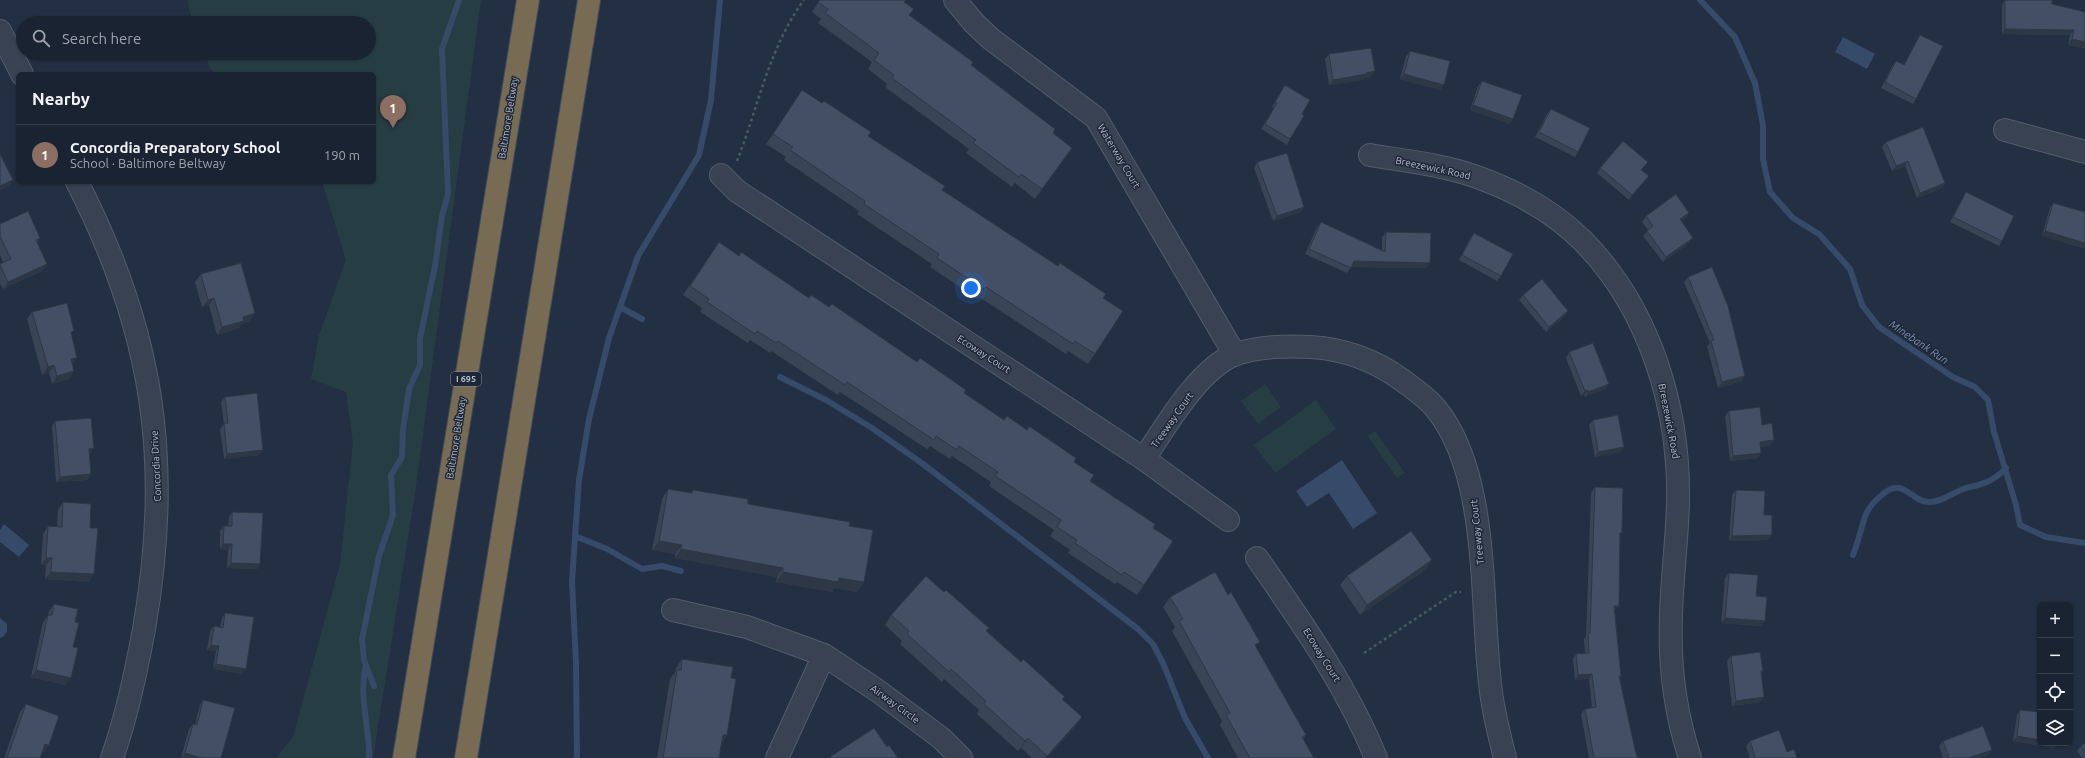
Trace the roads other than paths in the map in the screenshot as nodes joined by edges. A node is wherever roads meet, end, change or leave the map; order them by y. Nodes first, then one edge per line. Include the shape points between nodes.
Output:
1 (528, 0) edge
2 (589, 0) edge
3 (954, 0) edge
4 (0, 31) edge
5 (21, 72) edge
6 (2005, 130) dead end
7 (2085, 152) edge
8 (1370, 155) dead end
9 (728, 182) road end
10 (78, 184) edge
11 (1235, 355) junction
12 (1144, 459) junction
13 (1228, 520) dead end
14 (1257, 558) dead end
15 (494, 583) junction
16 (674, 610) dead end
17 (824, 655) junction
18 (112, 758) edge
19 (404, 758) edge
20 (466, 758) edge
21 (477, 758) edge
22 (777, 758) edge
23 (962, 758) edge
24 (1376, 758) edge
25 (1505, 758) edge
26 (1690, 758) edge

1 - 19 highway, Baltimore Beltway / I 695
2 - 15 highway
3 - 11 street, Waterway Court via 991,39 1096,118
4 - 5 street
6 - 7 street
8 - 26 street, Breezewick Road via 1470,175 1534,203 1584,241 1624,295 1641,325 1666,393 1677,462 1678,503 1670,649 1678,712
9 - 12 street, Ecoway Court
10 - 18 street, Concordia Drive via 126,293 140,341 151,397 157,453 155,556 148,605 129,702
11 - 12 street, Treeway Court via 1199,382 1179,406
11 - 25 street, Treeway Court via 1266,348 1294,346 1325,348 1355,355 1389,370 1437,410 1452,434 1465,465 1476,508 1489,674 1494,714
12 - 13 street, Ecoway Court
14 - 24 street, Ecoway Court via 1338,679 1363,726
15 - 20 highway
15 - 21 highway
16 - 17 street, Airway Circle via 747,627
17 - 22 street
17 - 23 street, Airway Circle via 885,696 941,738

